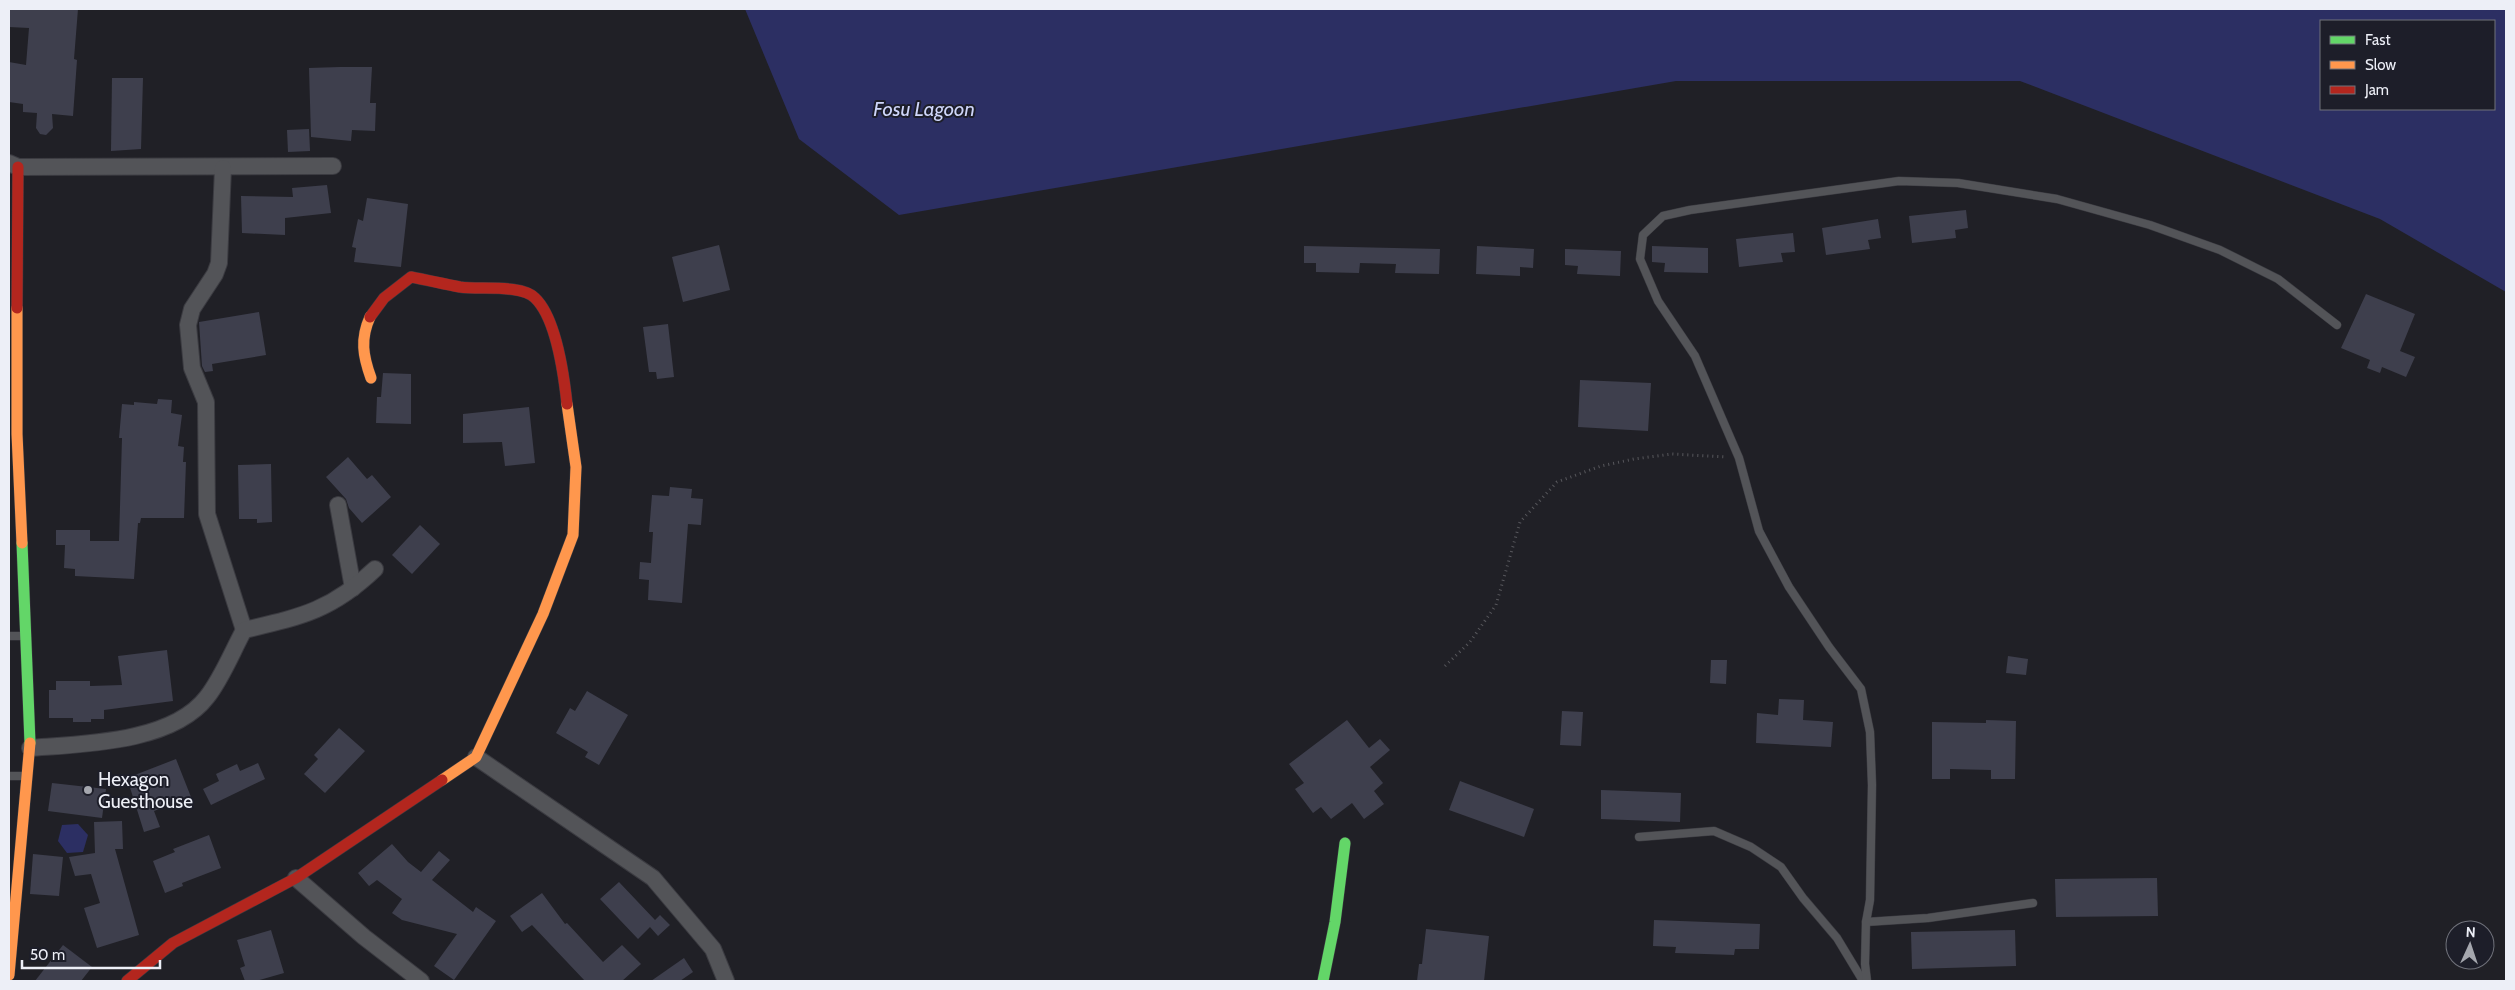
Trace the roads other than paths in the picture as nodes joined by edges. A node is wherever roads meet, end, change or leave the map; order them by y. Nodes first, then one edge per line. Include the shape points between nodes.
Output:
1 (13, 165) edge
2 (333, 166) dead end
3 (223, 168) junction
4 (2337, 325) dead end
5 (371, 378) dead end
6 (13, 434) edge
7 (338, 505) dead end
8 (375, 569) dead end
9 (353, 588) junction
10 (244, 630) junction
11 (9, 636) edge
12 (26, 636) junction
13 (30, 748) junction
14 (476, 757) junction
15 (9, 776) edge
16 (28, 776) junction
17 (1638, 837) dead end
18 (1346, 843) dead end
19 (296, 878) junction
20 (2033, 903) dead end
21 (1866, 922) junction
22 (9, 975) edge
23 (127, 981) edge
24 (421, 981) edge
25 (726, 981) edge
26 (1323, 981) edge
27 (1865, 981) edge

1 - 3 street
1 - 6 street
2 - 3 street
3 - 10 street via 219,264 192,309 188,325 192,368 206,402 207,514
4 - 21 lane via 2278,279 2220,250 2150,225 2057,199 1958,183 1899,181 1690,210 1663,216 1643,235 1640,259 1658,301 1695,356 1739,458 1759,531 1789,587 1828,647 1861,689 1870,732 1872,785 1870,900
5 - 14 street via 363,350 369,315 385,294 411,277 461,288 516,290 535,297 548,319 562,365 576,467 573,536 542,614
6 - 12 street
7 - 9 street
8 - 9 street
9 - 10 street via 322,609
10 - 13 street via 207,697 175,723 116,739
11 - 12 lane
12 - 13 street
13 - 16 street
14 - 19 street
14 - 25 street via 653,878 713,949
15 - 16 lane
16 - 22 street
17 - 27 lane via 1714,831 1751,847 1781,867 1837,938
18 - 26 street
19 - 23 street via 174,943
19 - 24 street
20 - 21 lane via 1928,918
21 - 27 lane

